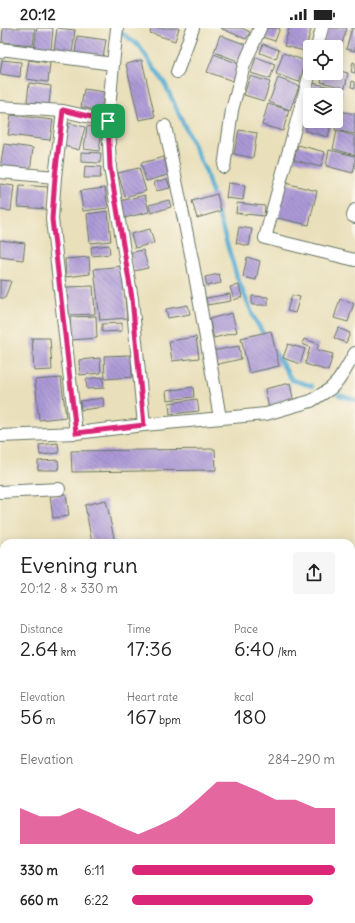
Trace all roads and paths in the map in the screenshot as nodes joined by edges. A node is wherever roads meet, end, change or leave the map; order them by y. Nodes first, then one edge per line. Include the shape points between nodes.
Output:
1 (193, 28) edge
2 (260, 28) edge
3 (322, 28) edge
4 (116, 33) edge
5 (319, 40) edge
6 (0, 52) edge
7 (113, 64) junction
8 (177, 72) dead end
9 (308, 80) edge
10 (0, 107) edge
11 (63, 110) junction
12 (108, 121) junction
13 (165, 126) dead end
14 (224, 167) dead end
15 (0, 172) edge
16 (55, 177) junction
17 (355, 210) edge
18 (355, 217) edge
19 (355, 260) edge
20 (355, 353) edge
21 (220, 418) junction
22 (144, 425) junction
23 (76, 433) junction
24 (0, 436) edge
25 (60, 489) dead end
26 (0, 492) edge

1 - 8 street
2 - 14 street via 244,65 232,110
3 - 5 street
4 - 7 street
6 - 7 street via 1,49
7 - 12 street
9 - 19 street via 265,238
10 - 11 street
11 - 12 street
11 - 16 street
12 - 22 street via 110,167 132,298
13 - 21 street
15 - 16 street
16 - 23 street via 52,219
17 - 18 street
20 - 21 street via 338,381 311,401 266,414
21 - 22 street
22 - 23 street
23 - 24 street
25 - 26 street

